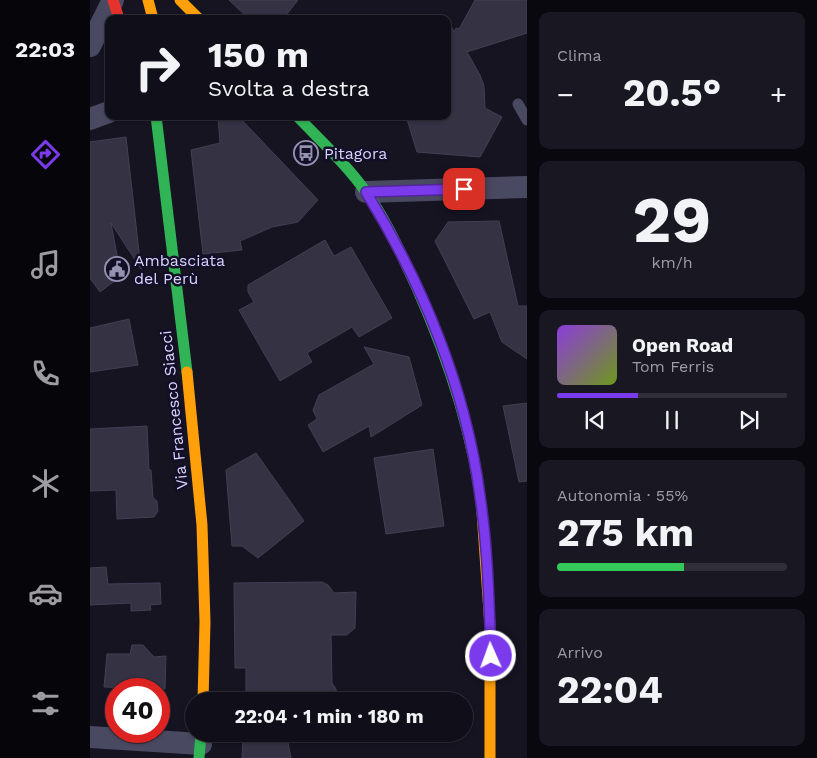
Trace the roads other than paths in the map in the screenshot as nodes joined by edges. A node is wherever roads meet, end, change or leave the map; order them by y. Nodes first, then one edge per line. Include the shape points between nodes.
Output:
1 (112, 0) edge
2 (148, 0) edge
3 (180, 0) edge
4 (118, 15) edge
5 (152, 15) edge
6 (195, 15) edge
7 (90, 46) edge
8 (518, 104) dead end
9 (105, 113) edge
10 (90, 119) edge
11 (156, 120) edge
12 (301, 120) edge
13 (527, 120) edge
14 (527, 187) edge
15 (366, 192) junction
16 (203, 692) edge
17 (90, 737) edge
18 (200, 745) edge
19 (490, 758) edge

1 - 4 street
1 - 7 street
2 - 5 street
3 - 6 street
8 - 13 lane
9 - 10 street
11 - 16 street, Via Francesco Siacci via 202,515 205,591
12 - 15 street
14 - 15 street
15 - 19 street via 397,246 432,322 454,381 475,465 490,619
17 - 18 street

